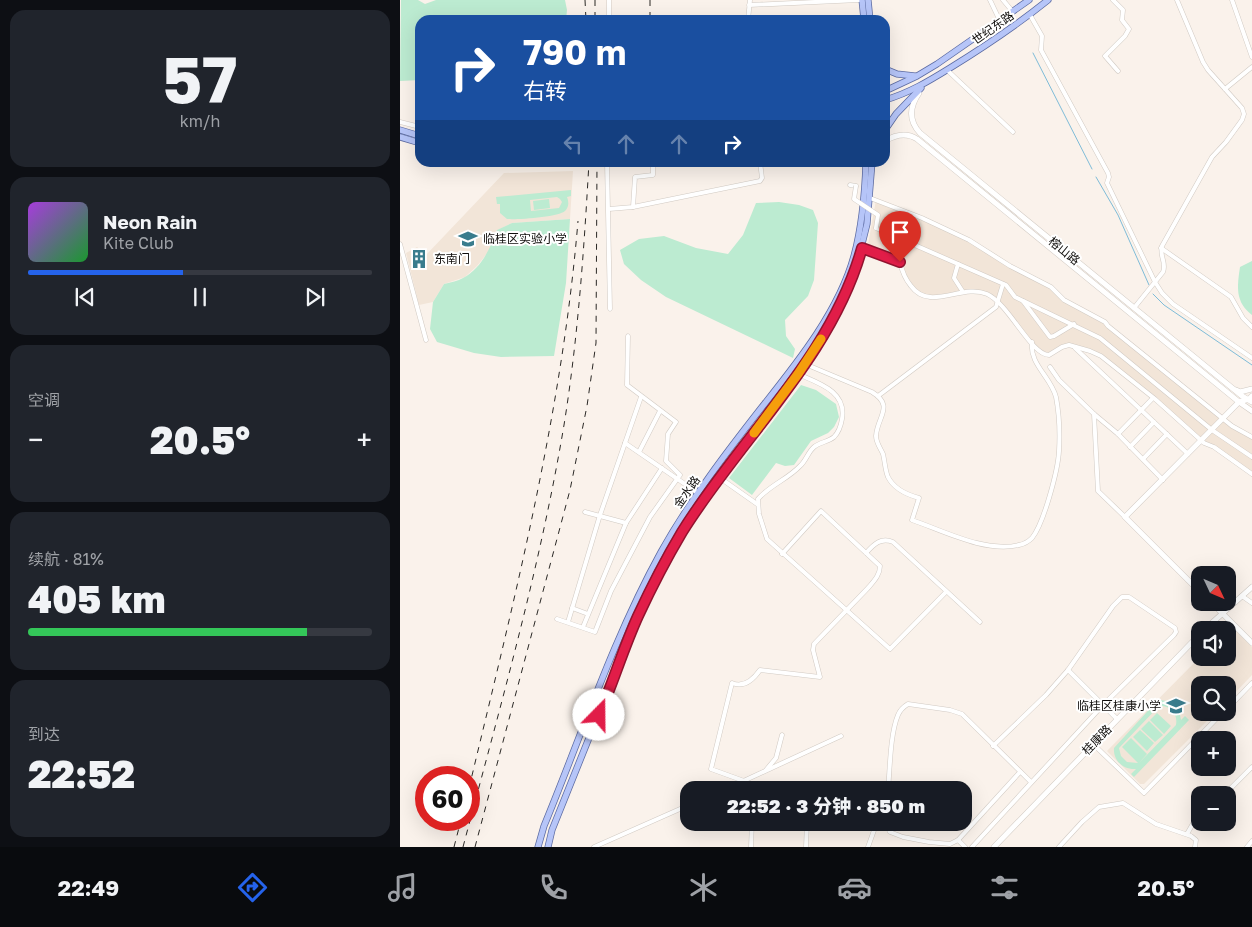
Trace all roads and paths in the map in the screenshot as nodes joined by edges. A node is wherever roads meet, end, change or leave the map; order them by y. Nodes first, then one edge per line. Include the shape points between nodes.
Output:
1 (609, 0) edge
2 (750, 0) edge
3 (860, 0) edge
4 (868, 0) edge
5 (990, 0) edge
6 (1003, 0) edge
7 (1048, 0) edge
8 (1113, 0) edge
9 (1177, 0) edge
10 (1232, 0) edge
11 (1025, 1) edge
12 (749, 5) junction
13 (1013, 12) junction
14 (609, 15) edge
15 (748, 15) edge
16 (863, 15) edge
17 (870, 15) edge
18 (1030, 15) junction
19 (1000, 21) junction
20 (1252, 57) edge
21 (1252, 67) edge
22 (947, 70) junction
23 (890, 71) edge
24 (1118, 71) dead end
25 (918, 76) junction
26 (926, 84) junction
27 (890, 89) edge
28 (1225, 89) junction
29 (890, 98) edge
30 (400, 122) edge
31 (890, 123) edge
32 (415, 126) edge
33 (400, 130) edge
34 (1013, 132) dead end
35 (415, 134) edge
36 (400, 137) edge
37 (890, 139) edge
38 (415, 142) edge
39 (607, 167) edge
40 (653, 167) edge
41 (761, 167) edge
42 (866, 167) edge
43 (872, 167) edge
44 (850, 185) dead end
45 (870, 198) junction
46 (633, 207) junction
47 (609, 209) junction
48 (400, 244) edge
49 (862, 248) junction
50 (1161, 248) junction
51 (401, 250) edge
52 (958, 264) junction
53 (1155, 282) junction
54 (1003, 284) junction
55 (964, 292) junction
56 (1022, 300) junction
57 (998, 301) junction
58 (1134, 308) junction
59 (610, 309) dead end
60 (1074, 324) junction
61 (1252, 327) edge
62 (628, 336) dead end
63 (426, 340) dead end
64 (1032, 342) junction
65 (1074, 346) junction
66 (1252, 358) edge
67 (805, 364) junction
68 (1050, 367) dead end
69 (798, 374) junction
70 (1252, 389) edge
71 (1235, 390) junction
72 (878, 396) junction
73 (641, 397) junction
74 (1153, 398) junction
75 (1233, 398) junction
76 (1251, 399) edge
77 (1238, 402) junction
78 (1233, 408) junction
79 (1246, 408) junction
80 (1142, 410) junction
81 (660, 411) junction
82 (1252, 411) edge
83 (1094, 414) junction
84 (1224, 418) junction
85 (1154, 422) junction
86 (1212, 430) junction
87 (1118, 434) junction
88 (1166, 434) junction
89 (1252, 437) edge
90 (1201, 441) junction
91 (625, 443) junction
92 (1130, 447) junction
93 (639, 452) junction
94 (1188, 454) junction
95 (1252, 457) edge
96 (1143, 459) junction
97 (662, 468) junction
98 (1252, 474) edge
99 (720, 478) junction
100 (678, 479) junction
101 (1162, 480) junction
102 (698, 493) junction
103 (757, 504) junction
104 (585, 512) dead end
105 (600, 515) junction
106 (1125, 517) junction
107 (626, 523) junction
108 (866, 553) junction
109 (782, 554) junction
110 (1191, 583) edge
111 (1252, 587) edge
112 (946, 592) junction
113 (1242, 596) junction
114 (1252, 604) edge
115 (572, 608) junction
116 (846, 610) junction
117 (1219, 611) edge
118 (588, 614) junction
119 (1222, 614) junction
120 (557, 620) dead end
121 (1214, 621) edge
122 (568, 622) junction
123 (980, 622) dead end
124 (583, 628) junction
125 (1191, 643) edge
126 (1252, 644) edge
127 (1068, 670) junction
128 (1252, 683) edge
129 (1236, 700) edge
130 (1103, 705) junction
131 (1117, 719) junction
132 (1214, 721) edge
133 (782, 735) dead end
134 (841, 736) dead end
135 (1093, 744) junction
136 (993, 746) junction
137 (1252, 767) edge
138 (765, 772) junction
139 (1020, 772) junction
140 (744, 781) joint
141 (889, 781) edge
142 (1031, 782) junction
143 (1233, 786) edge
144 (680, 810) edge
145 (1191, 827) edge
146 (752, 831) edge
147 (807, 831) edge
148 (874, 831) edge
149 (890, 831) edge
150 (1187, 834) junction
151 (958, 840) junction
152 (1252, 841) edge
153 (538, 847) edge
154 (548, 847) edge
155 (594, 847) edge
156 (751, 847) edge
157 (806, 847) edge
158 (868, 847) edge
159 (965, 847) edge
160 (972, 847) edge
161 (994, 847) edge
162 (1058, 847) edge
163 (1195, 847) edge
164 (1247, 847) edge

1 - 14 street
2 - 12 street
3 - 12 street
3 - 16 main road
4 - 17 main road
5 - 19 street
6 - 13 street
7 - 18 main road, 世纪东路
8 - 24 street via 1123,10 1122,20 1129,29 1105,56
9 - 28 street via 1203,62
10 - 20 street
11 - 13 main road, 世纪东路
12 - 15 street
13 - 19 main road, 世纪东路
18 - 22 main road, 世纪东路
18 - 53 street via 1042,36 1041,50 1108,173 1107,183
19 - 25 main road, 世纪东路
21 - 28 street
22 - 26 main road, 世纪东路
22 - 34 street
23 - 25 main road
25 - 27 main road, 世纪东路
26 - 29 main road
26 - 31 main road
26 - 58 main road, 榕山路 via 911,111 913,124 920,133
28 - 50 street via 1242,108 1244,117 1212,157
30 - 32 street
33 - 35 main road
36 - 38 main road
37 - 75 main road, 榕山路 via 900,135 917,139
39 - 47 street
40 - 46 street via 653,175 635,177
41 - 46 street via 760,181
42 - 102 main road, 金水路 via 854,258 830,311 792,369
43 - 45 main road, 金水路
44 - 52 street, bridge via 856,186 854,199 878,215 876,228
45 - 49 main road, 金水路
45 - 84 street via 969,240 1051,287 1064,300 1104,322
46 - 47 street
47 - 59 street
48 - 51 street
49 - 55 street via 900,262 908,282 922,296 935,298
49 - 67 main road, 金水路 via 846,294
50 - 53 street via 1165,268
50 - 61 street via 1231,297
51 - 63 street
52 - 54 street
52 - 55 street via 954,278
53 - 58 street
53 - 66 street via 1173,304
54 - 56 street
54 - 57 street
55 - 57 street via 983,292
56 - 60 street
56 - 60 street via 1048,336 1054,336
57 - 64 street
57 - 72 street via 996,307
58 - 71 main road, 榕山路
60 - 86 street via 1100,338
62 - 73 street via 626,385
64 - 65 street via 1047,355 1066,345
64 - 72 street via 1033,357 1056,397 1059,451 1052,489 1037,530 1029,541 1020,545 978,544 912,520 919,498 903,492 888,477 877,441 884,408
65 - 74 street via 1102,356
65 - 80 street
67 - 69 main road, 金水路
67 - 72 street
68 - 83 street
69 - 99 main road, 金水路
69 - 103 street via 839,398 841,425 833,438 814,446 800,467 768,490
70 - 71 main road
71 - 76 main road, 榕山路
73 - 81 street
73 - 91 street
74 - 80 street
74 - 90 street
75 - 77 main road, 榕山路
75 - 78 main road
76 - 77 main road
77 - 78 main road
77 - 79 main road, 榕山路
78 - 79 main road
78 - 84 main road
79 - 82 main road, 榕山路
80 - 85 street
80 - 87 street
81 - 93 street
81 - 100 street via 676,422 668,434 666,461 680,475
83 - 87 street
83 - 106 street via 1098,491
84 - 86 main road
84 - 89 street
85 - 88 street
85 - 92 street
86 - 90 main road
86 - 95 street
87 - 92 street
88 - 94 street
88 - 96 street
90 - 94 main road
90 - 98 street
91 - 93 street
91 - 105 street
92 - 96 street
93 - 97 street
94 - 101 main road
96 - 101 street
97 - 100 street
97 - 107 street
99 - 103 street
99 - 154 main road, 金水路 via 683,532 638,616
100 - 102 street
100 - 124 street via 650,517 611,591 595,632
101 - 106 main road
102 - 153 main road, 金水路 via 636,599
103 - 109 street via 766,538
104 - 105 street
105 - 107 street
105 - 115 street
106 - 110 main road
107 - 118 street
108 - 109 street via 821,511
108 - 112 street via 877,542 890,540
108 - 116 street via 880,566 879,573
109 - 116 street
111 - 113 main road
112 - 116 street via 890,649
112 - 123 street
113 - 114 street
113 - 119 main road
115 - 118 street
115 - 122 street
116 - 140 street via 814,644 820,677 760,670 746,683 732,683 711,769
117 - 119 main road
118 - 124 street
119 - 121 main road
119 - 126 main road
120 - 122 street
122 - 124 street
125 - 131 main road, 桂康路
127 - 130 street
127 - 130 street via 1122,597 1129,597 1173,625 1174,635
127 - 136 street via 1046,696
128 - 129 street
130 - 131 street
130 - 142 street
131 - 135 main road, 桂康路
132 - 135 street via 1144,793
133 - 138 street via 776,758
134 - 138 street
135 - 161 main road, 桂康路
136 - 139 street
136 - 141 street via 962,714 908,704 898,714 894,728
137 - 143 street
138 - 140 street
139 - 142 street
139 - 151 street
142 - 160 street
144 - 155 street
145 - 150 street
146 - 156 street
147 - 157 street
148 - 158 street
149 - 151 street via 929,842 950,844
150 - 162 street via 1156,824 1123,803 1099,807
150 - 163 street via 1196,840
151 - 159 street
152 - 164 street

